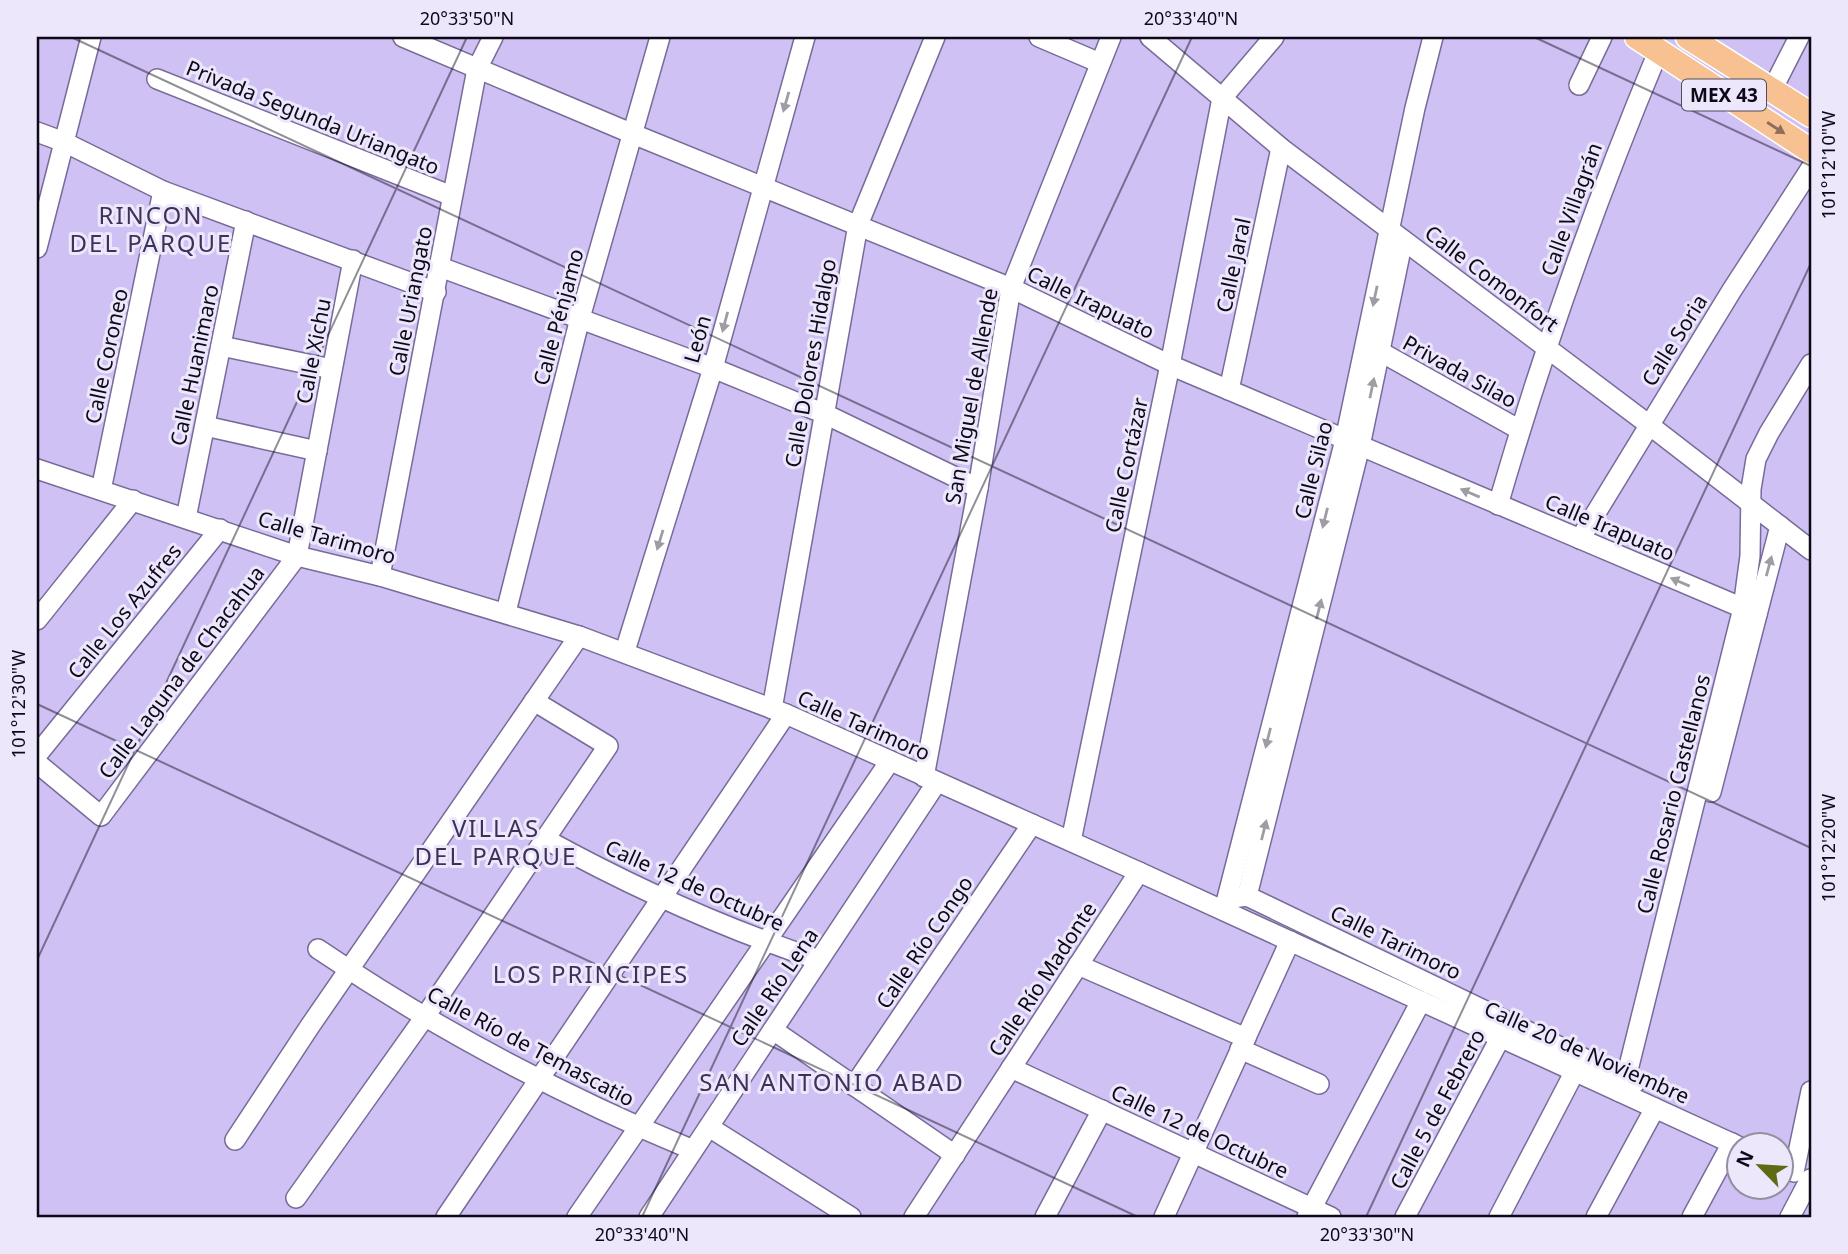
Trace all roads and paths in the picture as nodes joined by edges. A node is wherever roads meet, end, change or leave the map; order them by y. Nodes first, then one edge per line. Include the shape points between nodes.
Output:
1 (91, 37) edge
2 (403, 37) edge
3 (493, 37) edge
4 (660, 37) edge
5 (804, 37) edge
6 (935, 37) edge
7 (1039, 37) edge
8 (1111, 37) edge
9 (1150, 37) edge
10 (1274, 37) edge
11 (1433, 37) edge
12 (1602, 37) edge
13 (1637, 37) edge
14 (1688, 37) edge
15 (1799, 37) edge
16 (1658, 52) junction
17 (1100, 63) junction
18 (477, 69) junction
19 (156, 79) dead end
20 (1579, 85) dead end
21 (1772, 90) junction
22 (1222, 98) junction
23 (1811, 115) edge
24 (37, 132) edge
25 (633, 134) junction
26 (64, 142) junction
27 (1282, 148) junction
28 (1811, 151) edge
29 (1811, 168) edge
30 (762, 186) junction
31 (163, 191) junction
32 (452, 196) junction
33 (246, 221) junction
34 (858, 225) junction
35 (1396, 234) junction
36 (37, 248) edge
37 (353, 260) junction
38 (440, 267) junction
39 (1012, 288) junction
40 (436, 292) junction
41 (580, 318) junction
42 (221, 346) junction
43 (1546, 347) junction
44 (1379, 351) junction
45 (1811, 364) edge
46 (1170, 365) junction
47 (332, 369) junction
48 (713, 369) junction
49 (1229, 390) junction
50 (825, 414) junction
51 (1648, 424) junction
52 (205, 426) junction
53 (1520, 430) junction
54 (1352, 443) junction
55 (317, 451) junction
56 (39, 473) edge
57 (978, 488) junction
58 (101, 489) junction
59 (133, 500) junction
60 (1751, 504) junction
61 (1498, 505) junction
62 (186, 517) junction
63 (1780, 526) junction
64 (220, 529) junction
65 (1580, 539) junction
66 (1811, 550) edge
67 (297, 556) junction
68 (380, 576) junction
69 (1750, 611) junction
70 (506, 612) junction
71 (37, 620) edge
72 (579, 636) junction
73 (625, 651) junction
74 (534, 701) junction
75 (779, 712) junction
76 (37, 755) edge
77 (890, 761) junction
78 (37, 763) edge
79 (930, 779) junction
80 (1032, 824) junction
81 (545, 839) junction
82 (1070, 841) junction
83 (1139, 872) junction
84 (1247, 896) junction
85 (661, 900) junction
86 (1224, 910) junction
87 (1290, 941) junction
88 (766, 942) junction
89 (318, 949) dead end
90 (819, 960) junction
91 (1078, 965) junction
92 (349, 970) junction
93 (1421, 1001) junction
94 (425, 1018) junction
95 (773, 1030) junction
96 (1504, 1030) junction
97 (1243, 1044) junction
98 (1011, 1068) junction
99 (1575, 1071) junction
100 (538, 1080) junction
101 (1319, 1084) dead end
102 (854, 1086) junction
103 (1628, 1087) junction
104 (1811, 1091) edge
105 (1655, 1108) junction
106 (1102, 1111) junction
107 (709, 1126) junction
108 (638, 1128) junction
109 (236, 1140) dead end
110 (1726, 1140) edge
111 (693, 1150) junction
112 (1194, 1153) junction
113 (955, 1154) junction
114 (1726, 1161) edge
115 (1799, 1174) edge
116 (296, 1198) dead end
117 (1310, 1213) edge
118 (446, 1217) edge
119 (577, 1217) edge
120 (649, 1217) edge
121 (851, 1217) edge
122 (914, 1217) edge
123 (1045, 1217) edge
124 (1164, 1217) edge
125 (1331, 1217) edge
126 (1405, 1217) edge
127 (1499, 1217) edge
128 (1596, 1217) edge
129 (1692, 1217) edge
130 (1790, 1217) edge

1 - 26 street
2 - 18 street, Calle Irapuato
3 - 18 street, Calle Uriangato
4 - 25 street, Calle Pénjamo
5 -> 30 street, León
6 - 34 street, Calle Dolores Hidalgo
7 - 17 street
8 - 17 street, San Miguel de Allende
9 - 22 street, Calle Comonfort
10 - 22 street
11 - 35 street, Calle Silao
12 - 20 street
13 - 16 main road, MEX 43
14 - 21 main road, MEX 43
15 - 21 street
16 -> 28 main road, MEX 43
16 - 43 street, Calle Villagrán
17 - 39 street, San Miguel de Allende
18 - 25 street, Calle Irapuato
18 - 32 street, Calle Uriangato
19 - 32 street, Privada Segunda Uriangato
21 - 23 main road, MEX 43
22 - 27 street, Calle Comonfort
22 - 46 street, Calle Cortázar
24 - 26 street
25 - 30 street, Calle Irapuato
25 - 41 street, Calle Pénjamo
26 - 31 street
26 - 36 street
27 - 35 street, Calle Comonfort
27 - 49 street, Calle Jaral
29 - 51 street, Calle Soria
30 - 34 street, Calle Irapuato
30 -> 48 street, León
31 - 33 street
31 - 58 street, Calle Coroneo
32 - 38 street, Calle Uriangato
33 - 37 street
33 - 42 street, Calle Huanimaro
34 - 39 street, Calle Irapuato
34 - 50 street, Calle Dolores Hidalgo
35 - 43 street, Calle Comonfort
35 - 44 street, Calle Silao
35 -> 54 street, Calle Silao
37 - 40 street
37 - 47 street, Calle Xichu
38 - 40 street, Calle Uriangato
38 - 41 street
39 - 46 street, Calle Irapuato
39 - 57 street, San Miguel de Allende
40 - 68 street, Calle Uriangato
41 - 48 street
41 - 70 street, Calle Pénjamo
42 - 47 street
42 - 52 street, Calle Huanimaro
43 - 51 street, Calle Comonfort
43 - 53 street, Calle Villagrán
44 - 53 street, Privada Silao
54 -> 44 street, Calle Silao
45 - 60 street, Calle Rosario Castellanos via 1761,446
46 - 49 street, Calle Irapuato
46 - 82 street, Calle Cortázar
47 - 55 street, Calle Xichu
48 - 50 street
48 -> 73 street, León
49 - 54 street, Calle Irapuato
50 - 57 street
50 - 75 street, Calle Dolores Hidalgo
51 - 60 street, Calle Comonfort
51 - 65 street, Calle Soria
52 - 55 street
52 - 62 street, Calle Huanimaro
53 - 61 street, Calle Villagrán
61 -> 54 street, Calle Irapuato
84 -> 54 street, Calle Silao
54 -> 86 street, Calle Silao
55 - 67 street, Calle Xichu
56 - 58 street, Calle Tarimoro
57 - 79 street, San Miguel de Allende
58 - 59 street, Calle Tarimoro
59 - 62 street, Calle Tarimoro
59 - 71 street
60 - 63 street, Calle Comonfort
60 - 69 street, Calle Rosario Castellanos
61 - 65 street, Calle Irapuato
62 - 64 street, Calle Tarimoro
63 - 66 street, Calle Comonfort
69 -> 63 street, Calle Rosario Castellanos
64 - 67 street, Calle Tarimoro
64 - 76 street, Calle Los Azufres
69 -> 65 street, Calle Irapuato
67 - 68 street, Calle Tarimoro
67 - 78 street, Calle Laguna de Chacahua via 101,816
68 - 70 street, Calle Tarimoro
69 - 103 street, Calle Rosario Castellanos
70 - 72 street, Calle Tarimoro
72 - 73 street, Calle Tarimoro
72 - 74 street
73 - 75 street, Calle Tarimoro
74 - 81 street via 608,746
74 - 92 street
75 - 77 street, Calle Tarimoro
75 - 85 street, Calle Dolores Hidalgo
77 - 79 street, Calle Tarimoro
77 - 88 street
79 - 80 street, Calle Tarimoro
79 - 90 street, Calle Río Lena
80 - 82 street, Calle Tarimoro
80 - 102 street, Calle Río Congo
81 - 85 street, Calle 12 de Octubre
81 - 94 street
82 - 83 street, Calle Tarimoro
83 - 86 street, Calle Tarimoro
83 - 91 street, Calle Río Madonte
84 - 86 street via 1231,901
84 - 96 street, Calle Tarimoro
85 - 88 street, Calle 12 de Octubre
85 - 100 street, Calle Dolores Hidalgo
86 - 87 street, Calle 20 de Noviembre
87 - 93 street, Calle 20 de Noviembre
87 - 97 street
88 - 90 street, Calle 12 de Octubre
88 - 108 street
89 - 92 street, Calle Río de Temascatio
90 - 95 street, Calle Río Lena
91 - 97 street
91 - 98 street, Calle Río Madonte
92 - 94 street, Calle Río de Temascatio
92 - 109 street
93 - 96 street, Calle 20 de Noviembre
93 - 117 street
94 - 100 street, Calle Río de Temascatio
94 - 116 street
95 - 102 street
95 - 107 street, Calle Río Lena
96 - 99 street, Calle 20 de Noviembre
96 - 103 street, Calle Tarimoro
96 - 126 street, Calle 5 de Febrero
97 - 101 street
97 - 112 street
98 - 106 street, Calle 12 de Octubre
98 - 113 street, Calle Río Madonte
99 - 103 street, Calle 20 de Noviembre
99 - 127 street
100 - 108 street, Calle Río de Temascatio
100 - 118 street, Calle Dolores Hidalgo
102 - 113 street
103 - 105 street, Calle 20 de Noviembre
104 - 115 street
105 - 110 street, Calle 20 de Noviembre
105 - 128 street
106 - 112 street, Calle 12 de Octubre
106 - 123 street
107 - 111 street, Calle Río Lena
107 - 121 street
108 - 111 street, Calle Río de Temascatio
108 - 119 street
111 - 120 street, Calle Río Lena
112 - 117 street, Calle 12 de Octubre
112 - 124 street
113 - 122 street, Calle Río Madonte
114 - 129 street
115 - 130 street
117 - 125 street, Calle 12 de Octubre

